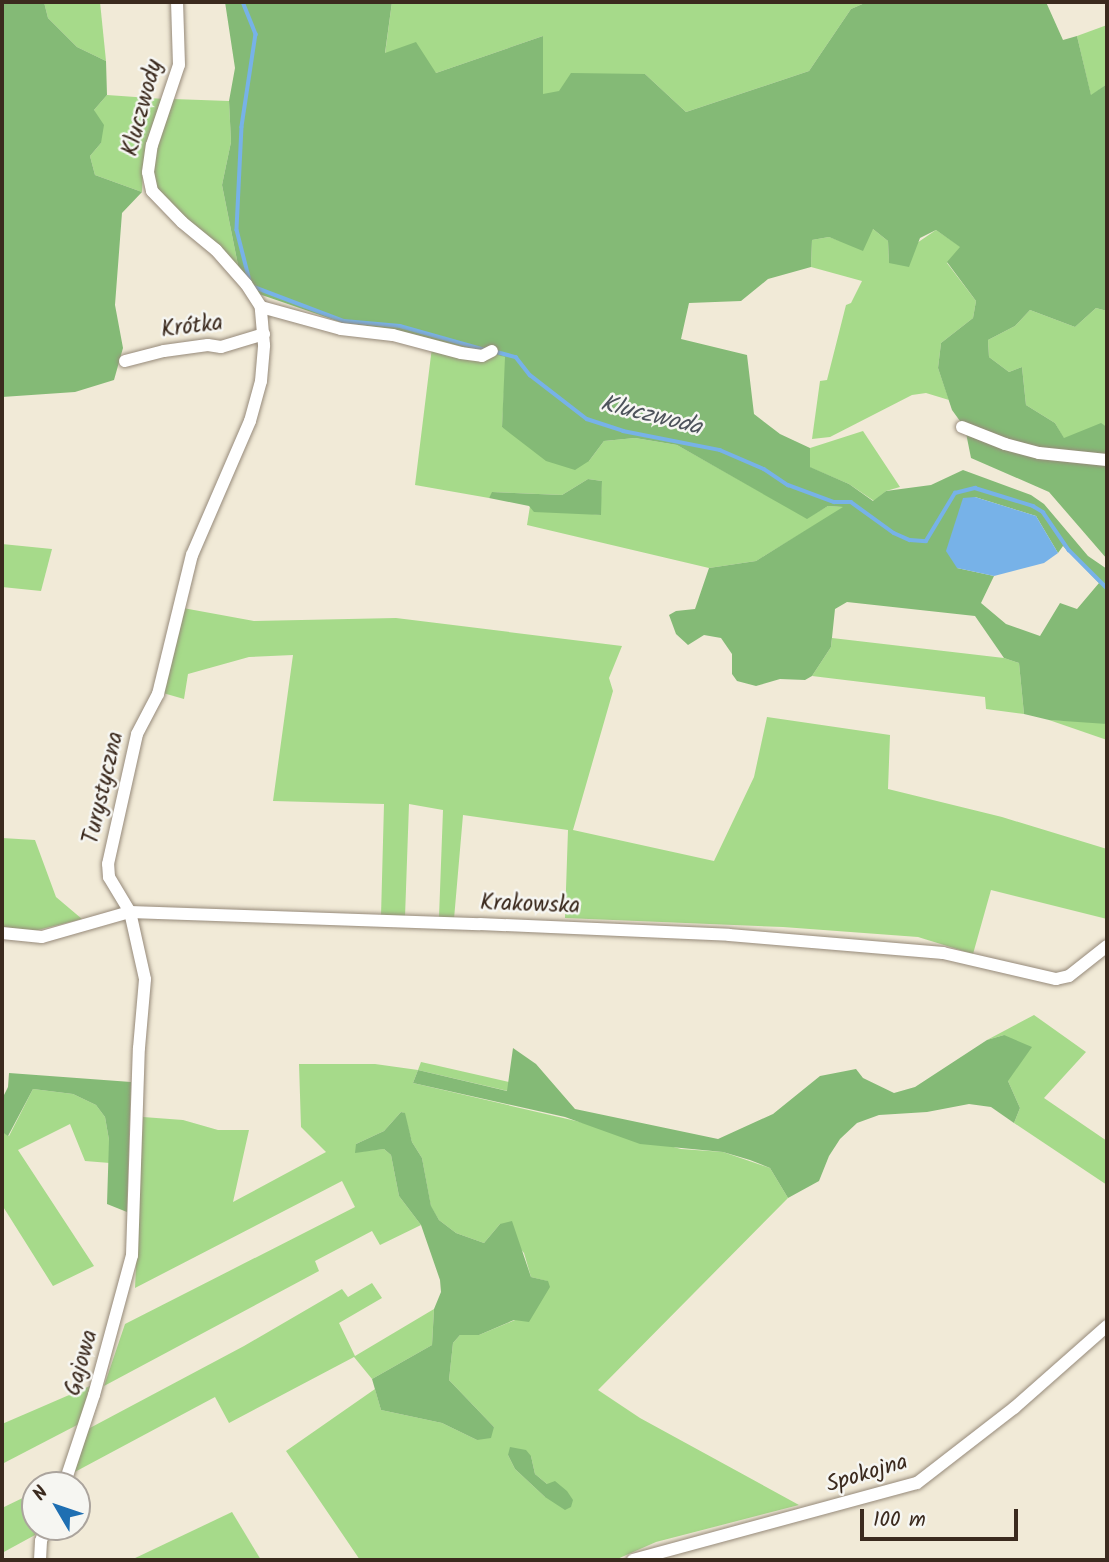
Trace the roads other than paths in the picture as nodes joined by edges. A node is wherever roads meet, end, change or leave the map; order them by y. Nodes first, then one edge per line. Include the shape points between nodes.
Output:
1 (177, 2) edge
2 (261, 307) junction
3 (264, 334) junction
4 (492, 351) dead end
5 (125, 361) dead end
6 (962, 427) dead end
7 (1107, 460) edge
8 (130, 912) junction
9 (2, 933) edge
10 (1107, 946) edge
11 (132, 1251) joint
12 (1107, 1326) edge
13 (69, 1471) edge
14 (41, 1541) edge
15 (40, 1560) edge
16 (633, 1560) edge

1 - 2 street, Kluczwody via 179,65 152,145 148,172 152,191 216,250
2 - 3 street, Turystyczna
2 - 4 street via 341,329 482,356
3 - 5 street, Krótka via 221,347 164,351
3 - 8 street, Turystyczna via 261,381 250,421 192,555 162,681 137,734 108,864 109,877
6 - 7 street via 1039,453
8 - 9 street, Krakowska via 42,937
8 - 10 street, Krakowska via 729,935 943,953 1056,979 1069,976
8 - 11 street, Turystyczna via 145,979
11 - 13 street, Gajowa
12 - 16 street, Spokojna via 1005,1415 917,1482
14 - 15 street

